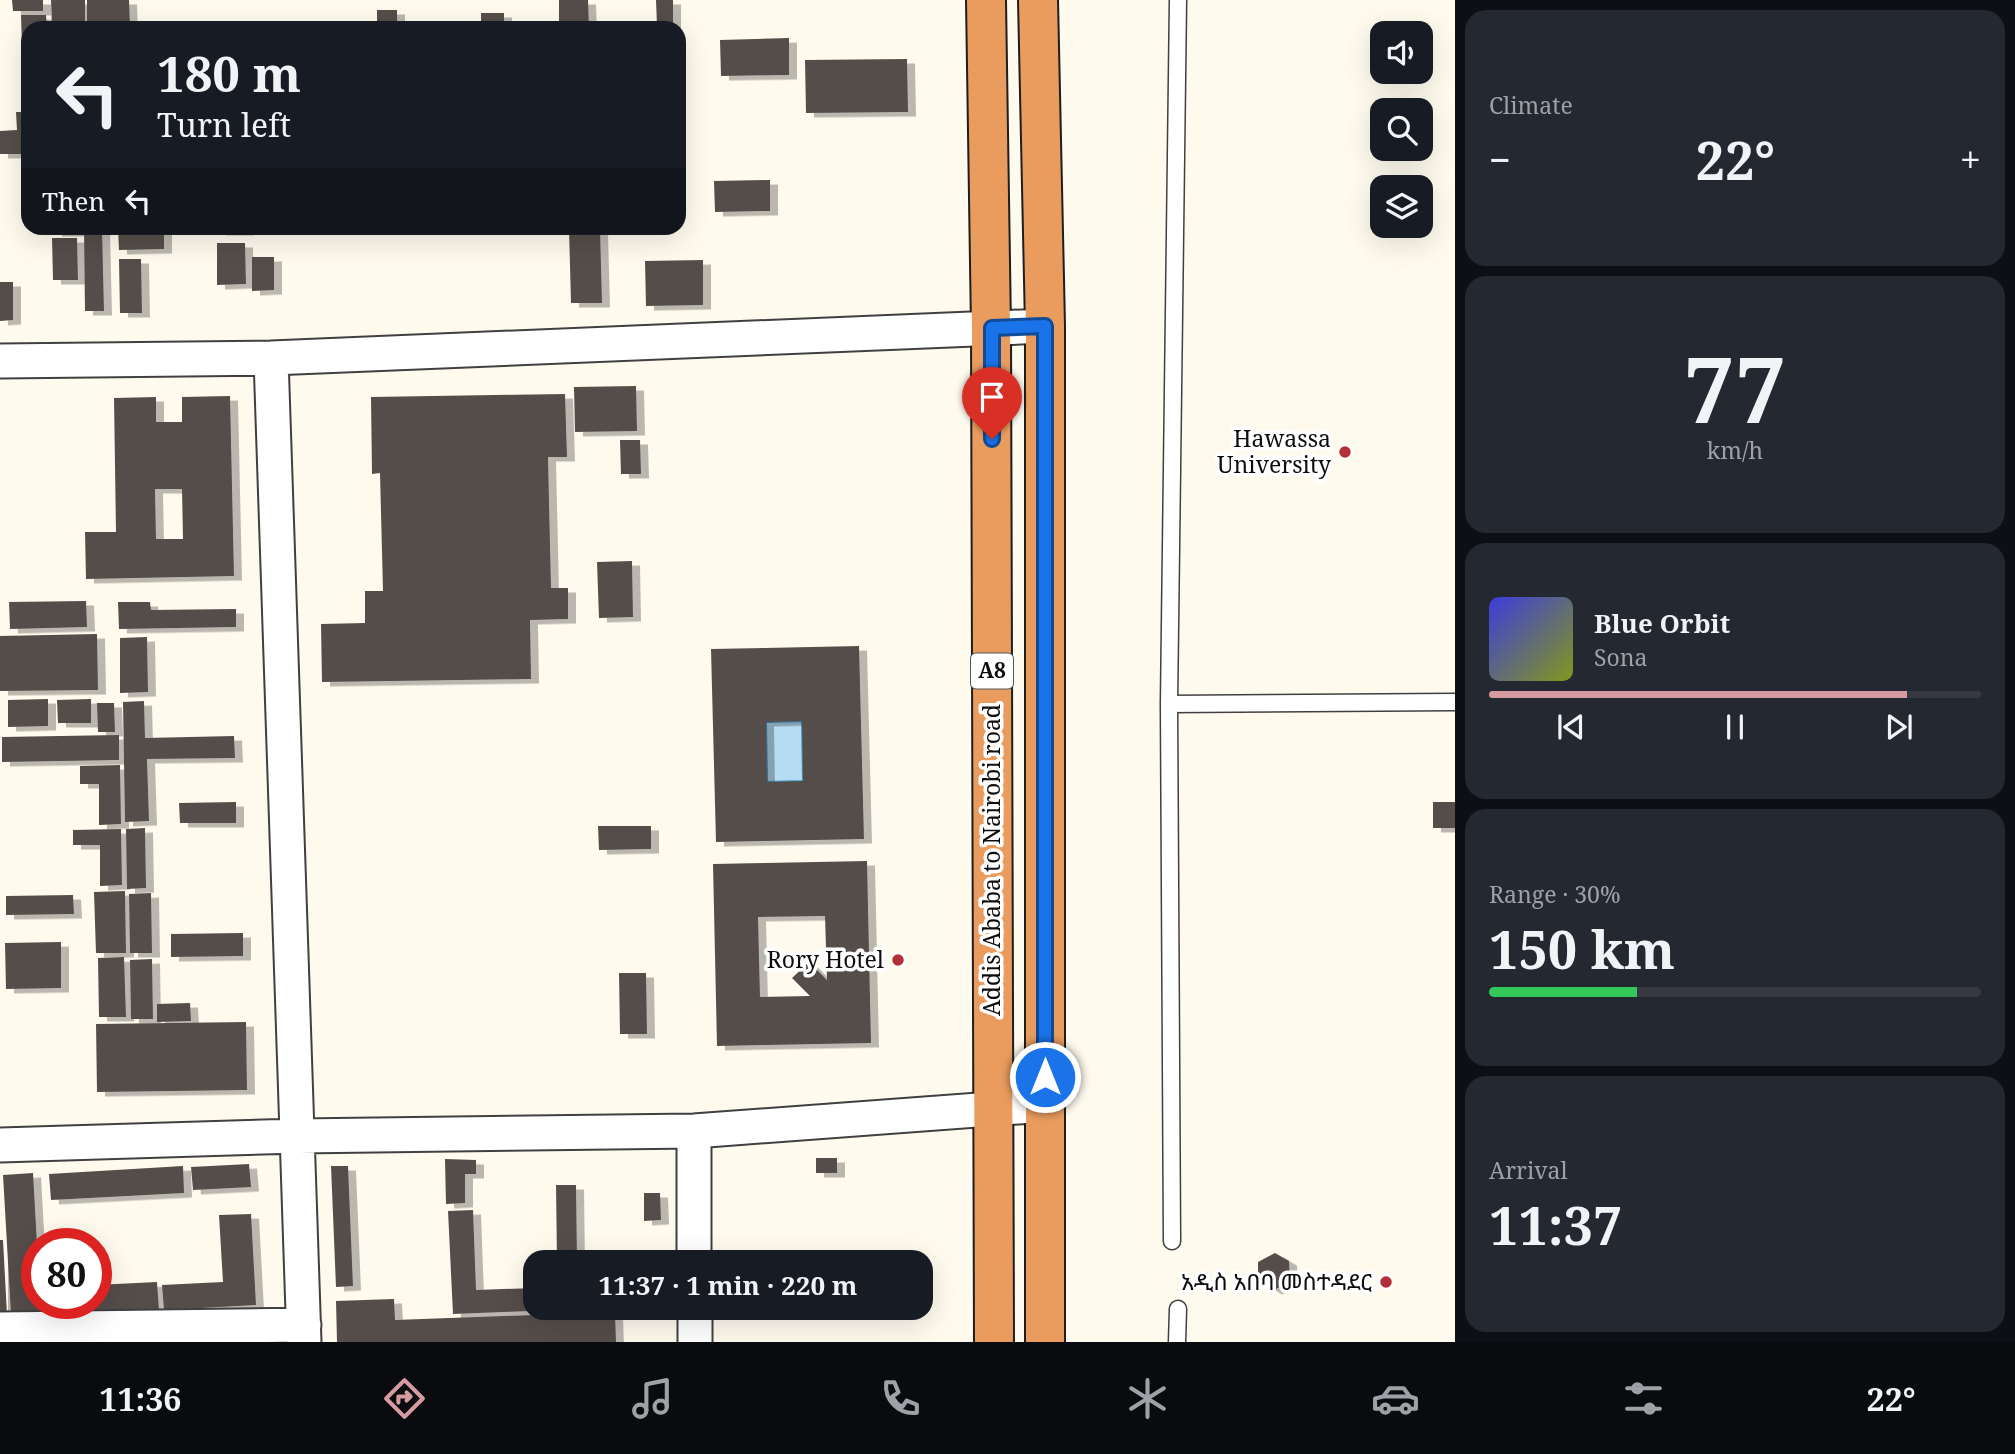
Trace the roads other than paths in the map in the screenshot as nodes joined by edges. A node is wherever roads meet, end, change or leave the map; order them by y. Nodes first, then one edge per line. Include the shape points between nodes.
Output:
1 (986, 0) edge
2 (1038, 0) edge
3 (1178, 0) edge
4 (1045, 326) junction
5 (992, 328) junction
6 (271, 358) junction
7 (0, 361) edge
8 (1455, 702) edge
9 (1168, 704) junction
10 (1045, 1105) junction
11 (992, 1109) junction
12 (694, 1131) junction
13 (298, 1136) junction
14 (0, 1145) edge
15 (1172, 1241) dead end
16 (694, 1250) edge
17 (1178, 1310) dead end
18 (695, 1320) edge
19 (0, 1329) edge
20 (304, 1334) edge
21 (66, 1335) edge
22 (695, 1342) edge
23 (994, 1342) edge
24 (1045, 1342) edge
25 (1177, 1342) edge

1 - 5 highway, Addis Ababa to Nairobi road / A8
2 - 4 highway, A8
3 - 9 lane
4 - 5 street
4 - 10 highway, A8
5 - 6 street
5 - 11 highway, Addis Ababa to Nairobi road / A8
6 - 7 street
6 - 13 street
8 - 9 lane
9 - 15 lane
10 - 11 street
10 - 24 highway, A8
11 - 12 street
11 - 23 highway, Addis Ababa to Nairobi road / A8
12 - 13 street
12 - 16 street
13 - 14 street
13 - 20 street
17 - 25 lane
18 - 22 street
19 - 21 street
20 - 21 street

